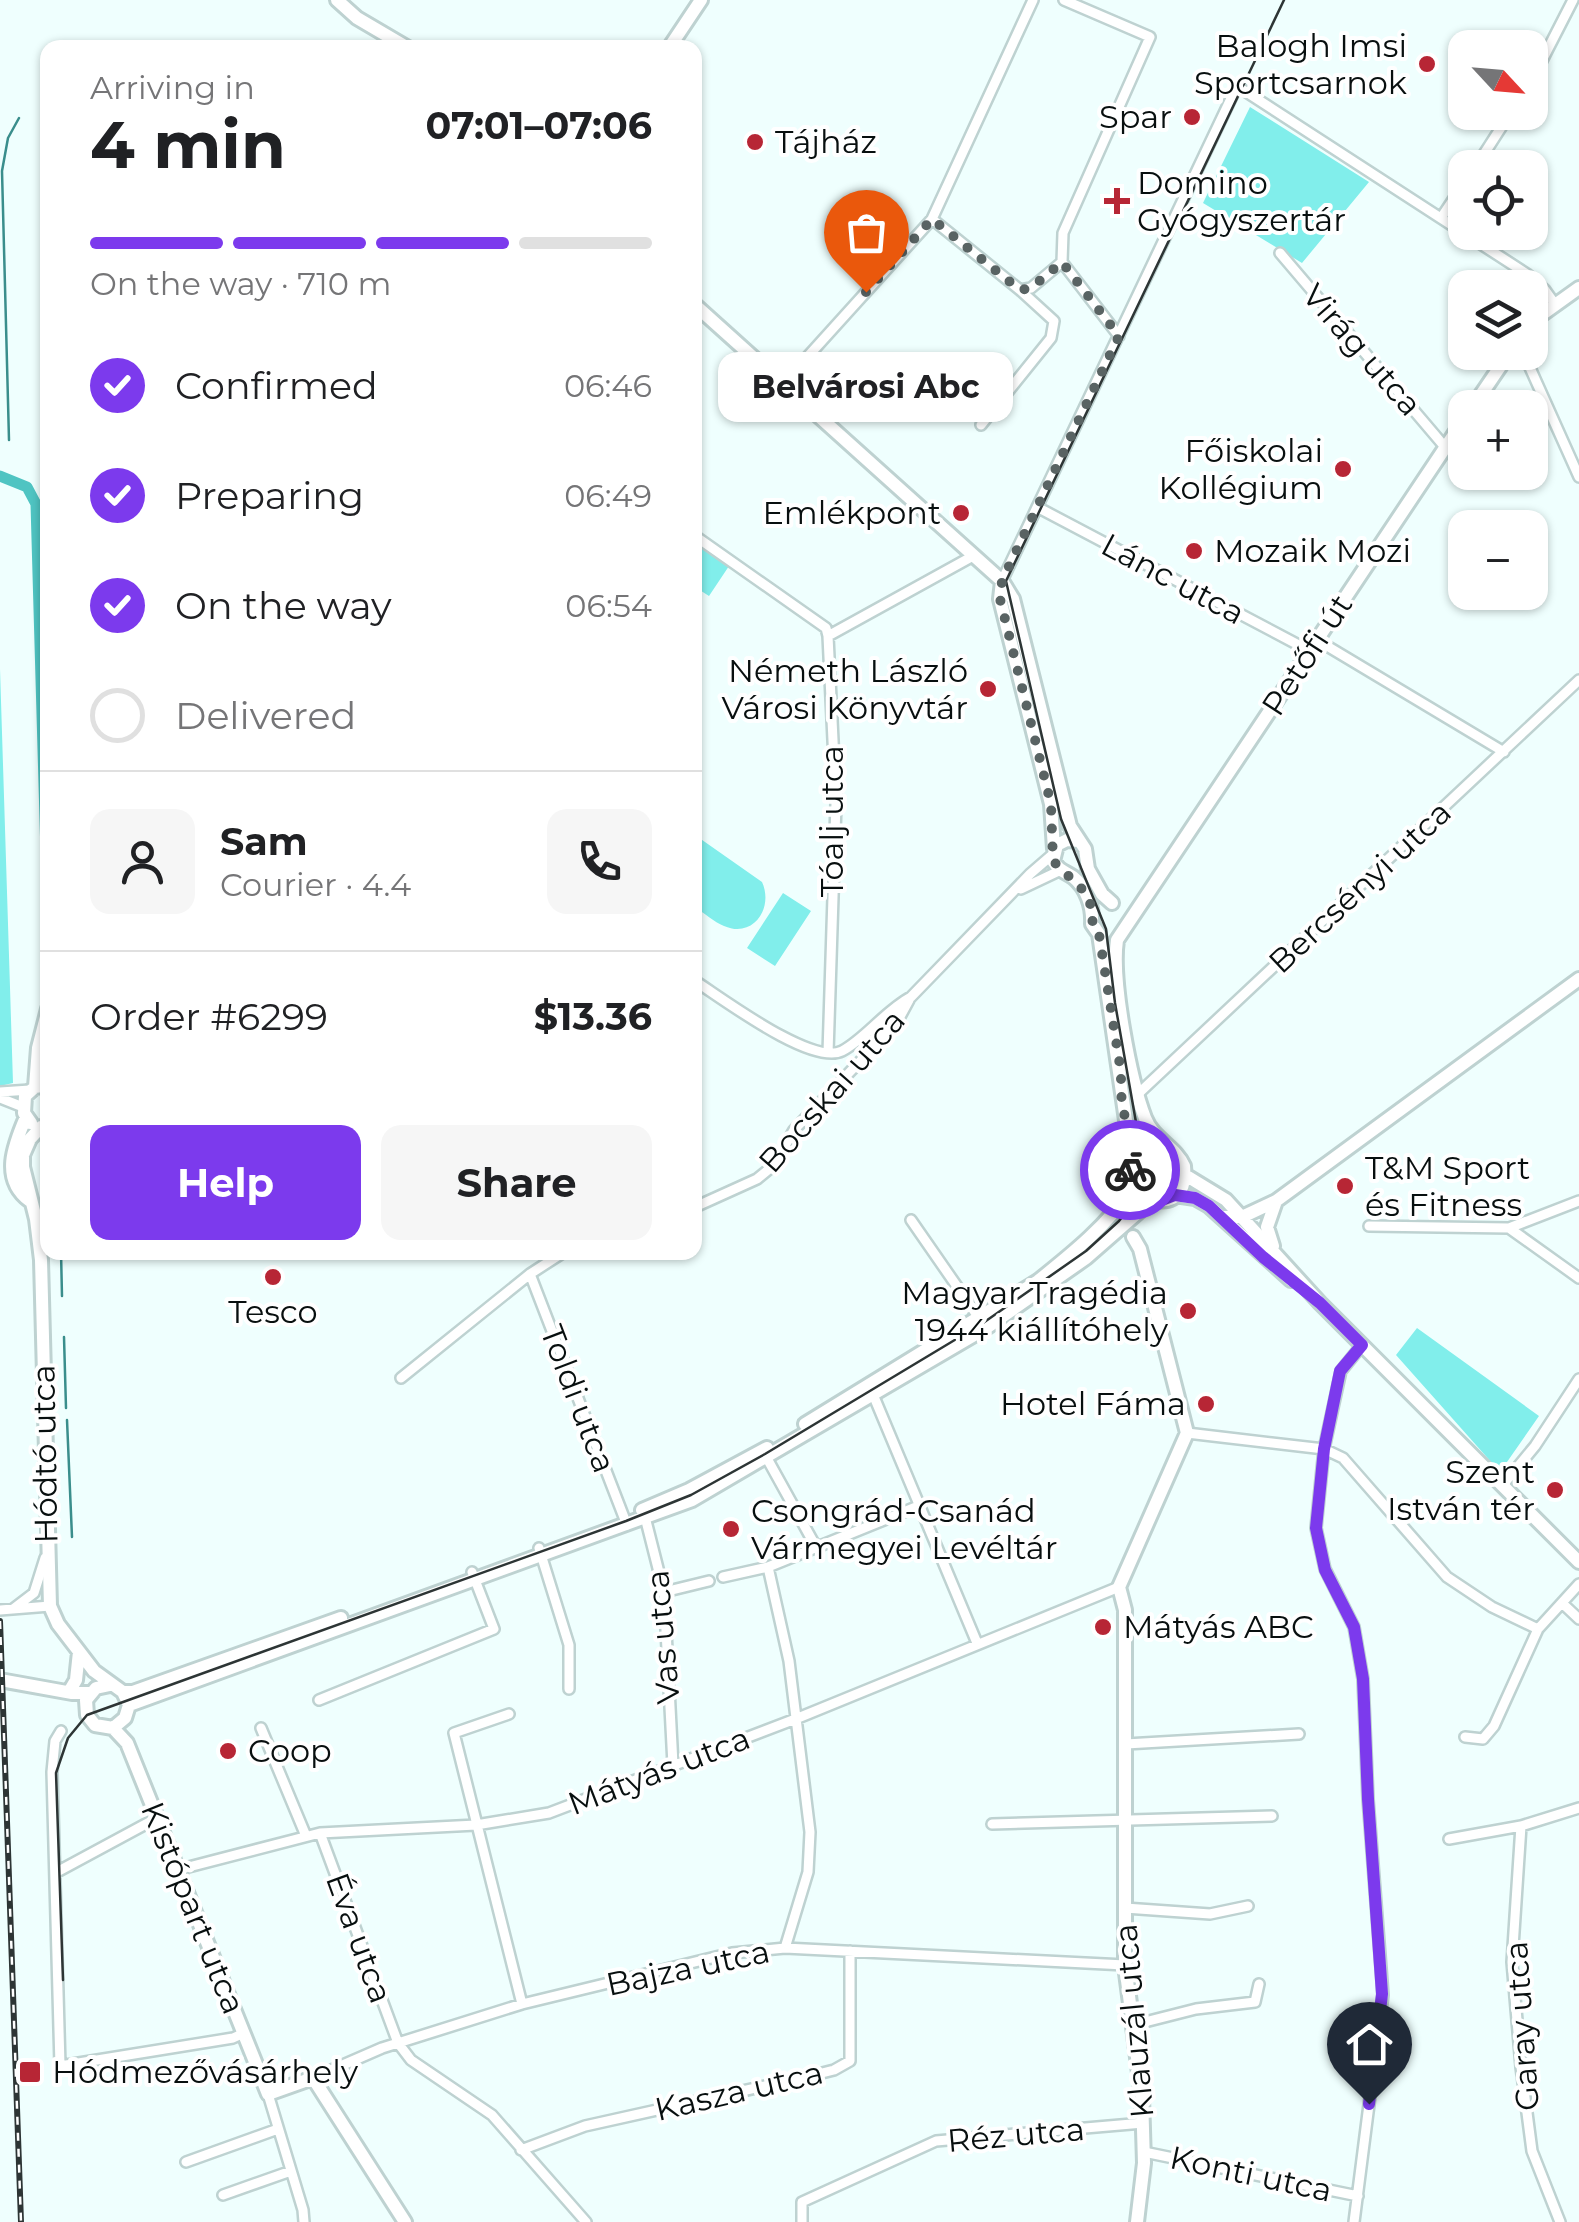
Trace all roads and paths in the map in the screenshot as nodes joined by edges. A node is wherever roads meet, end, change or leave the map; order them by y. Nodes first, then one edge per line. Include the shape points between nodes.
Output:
1 (700, 0) edge
2 (1034, 0) edge
3 (1064, 0) edge
4 (1573, 0) edge
5 (343, 4) edge
6 (396, 40) edge
7 (674, 40) edge
8 (1548, 49) edge
9 (1448, 208) edge
10 (1441, 218) junction
11 (932, 219) junction
12 (1280, 253) dead end
13 (1062, 262) junction
14 (1579, 288) edge
15 (1020, 290) junction
16 (1555, 304) junction
17 (1548, 309) edge
18 (702, 311) edge
19 (1119, 336) junction
20 (1531, 370) edge
21 (782, 385) junction
22 (981, 425) dead end
23 (1448, 443) edge
24 (1445, 447) junction
25 (1579, 477) edge
26 (1037, 507) junction
27 (702, 541) edge
28 (973, 556) junction
29 (1002, 581) junction
30 (828, 636) junction
31 (1314, 646) junction
32 (1579, 680) edge
33 (1504, 752) junction
34 (1078, 842) junction
35 (1053, 852) junction
36 (1086, 860) junction
37 (1062, 872) junction
38 (1149, 892) junction
39 (1006, 900) junction
40 (1115, 904) junction
41 (1094, 912) junction
42 (1123, 928) junction
43 (1099, 934) junction
44 (1579, 979) edge
45 (702, 986) edge
46 (911, 997) junction
47 (40, 1040) edge
48 (828, 1053) junction
49 (38, 1088) edge
50 (1140, 1093) junction
51 (0, 1095) edge
52 (24, 1112) junction
53 (40, 1124) edge
54 (40, 1130) edge
55 (1168, 1147) junction
56 (1132, 1162) junction
57 (1185, 1175) junction
58 (1133, 1187) junction
59 (1175, 1195) junction
60 (1156, 1201) junction
61 (1276, 1201) junction
62 (1579, 1201) edge
63 (32, 1202) junction
64 (702, 1204) edge
65 (1224, 1217) junction
66 (1242, 1217) junction
67 (911, 1220) dead end
68 (1370, 1226) dead end
69 (1509, 1228) junction
70 (1128, 1231) junction
71 (40, 1254) edge
72 (1276, 1254) junction
73 (41, 1260) edge
74 (552, 1260) edge
75 (530, 1274) junction
76 (1579, 1278) edge
77 (1320, 1303) junction
78 (983, 1324) junction
79 (1362, 1345) junction
80 (401, 1378) dead end
81 (1579, 1379) edge
82 (870, 1390) junction
83 (1187, 1433) junction
84 (1324, 1449) junction
85 (765, 1454) junction
86 (1502, 1486) junction
87 (921, 1506) junction
88 (644, 1514) junction
89 (626, 1521) junction
90 (47, 1545) junction
91 (816, 1547) junction
92 (540, 1551) junction
93 (1579, 1562) edge
94 (768, 1567) junction
95 (473, 1575) junction
96 (724, 1577) dead end
97 (708, 1580) dead end
98 (1579, 1584) edge
99 (1119, 1587) junction
100 (664, 1592) junction
101 (1562, 1602) junction
102 (50, 1606) junction
103 (14, 1609) junction
104 (0, 1610) edge
105 (1579, 1619) edge
106 (1538, 1628) junction
107 (977, 1642) junction
108 (80, 1652) junction
109 (0, 1680) edge
110 (569, 1689) dead end
111 (71, 1693) junction
112 (88, 1700) junction
113 (122, 1700) junction
114 (319, 1700) dead end
115 (509, 1714) dead end
116 (798, 1718) junction
117 (113, 1728) junction
118 (261, 1728) dead end
119 (61, 1731) dead end
120 (1298, 1734) dead end
121 (1466, 1738) dead end
122 (127, 1744) junction
123 (1126, 1744) junction
124 (673, 1765) junction
125 (1579, 1808) edge
126 (1272, 1816) dead end
127 (156, 1818) junction
128 (1125, 1819) junction
129 (992, 1824) dead end
130 (476, 1825) junction
131 (1521, 1826) junction
132 (320, 1832) junction
133 (306, 1836) junction
134 (1448, 1839) dead end
135 (177, 1870) junction
136 (56, 1873) junction
137 (1248, 1906) dead end
138 (1125, 1908) junction
139 (786, 1948) junction
140 (850, 1951) junction
141 (1125, 1965) junction
142 (1259, 1984) dead end
143 (522, 2004) junction
144 (1133, 2025) junction
145 (244, 2032) junction
146 (398, 2043) junction
147 (312, 2078) junction
148 (268, 2094) junction
149 (1143, 2123) junction
150 (278, 2129) junction
151 (521, 2150) junction
152 (1144, 2152) junction
153 (186, 2162) dead end
154 (292, 2171) junction
155 (223, 2195) dead end
156 (1358, 2196) junction
157 (304, 2222) edge
158 (405, 2222) edge
159 (586, 2222) edge
160 (802, 2222) edge
161 (1137, 2222) edge
162 (1354, 2222) edge
163 (1560, 2222) edge

1 - 7 street
2 - 11 street
3 - 13 street via 1150,37 1063,232
4 - 8 street
5 - 6 street
9 - 10 street
10 - 16 street via 1527,274
10 - 19 street via 1237,86
11 - 15 street
11 - 21 street
12 - 24 street, Virág utca
13 - 15 street
13 - 19 street
14 - 16 street
15 - 22 street via 1054,321 1051,338
16 - 17 street
18 - 21 street
19 - 26 street
20 - 25 street
21 - 28 street
23 - 24 street, Petőfi út
24 - 31 street, Petőfi út
26 - 29 street
26 - 31 street, Lánc utca
27 - 30 street via 826,628
28 - 29 street
28 - 30 street
29 - 34 street via 1013,598
29 - 35 street via 1000,599 1051,804
30 - 48 street, Tóalj utca via 836,803
31 - 33 street, Lánc utca
31 - 38 street, Petőfi út
32 - 33 street, Bercsényi utca
33 - 50 street, Bercsényi utca
34 - 35 street via 1062,841
34 - 36 street
35 - 37 street
35 - 39 street, Bocskai utca
36 - 37 street via 1076,872
36 - 40 street via 1102,894
37 - 39 street, Bocskai utca
37 - 41 street via 1075,879
38 - 40 street
38 - 42 street, Petőfi út
39 - 46 street, Bocskai utca
40 - 41 street via 1100,904
40 - 42 street via 1125,912
41 - 43 street
42 - 43 street via 1110,937
42 - 50 street via 1116,968
43 - 56 street
44 - 61 street
45 - 48 street via 799,1046
46 - 48 street, Bocskai utca via 841,1052
46 - 64 street, Bocskai utca via 896,1024 794,1130 774,1165
47 - 49 street
49 - 51 street
49 - 52 street, Hódtó utca
50 - 55 street via 1146,1119
51 - 52 street
52 - 53 street
52 - 63 street, Hódtó utca via 11,1165 22,1195
54 - 63 street, Hódtó utca via 23,1155
55 - 56 street via 1149,1146
55 - 57 street
56 - 58 street
57 - 59 street
57 - 66 street
58 - 60 street
58 - 78 street via 1070,1256
59 - 60 street
59 - 65 street via 1195,1198
60 - 70 street
61 - 66 street
61 - 72 street via 1266,1227
62 - 69 street
63 - 71 street, Hódtó utca
65 - 66 street
65 - 77 street
66 - 72 street
67 - 78 street
68 - 69 street
69 - 76 street
70 - 78 street
70 - 83 street via 1140,1249
72 - 77 street
73 - 90 street, Hódtó utca
74 - 75 street
75 - 80 street
75 - 89 street, Toldi utca
77 - 79 street
78 - 82 street
79 - 84 street via 1340,1371
79 - 86 street
81 - 86 street
82 - 85 street
82 - 87 street
83 - 84 street
83 - 99 street
84 - 106 street via 1343,1458 1447,1577
84 - 156 street via 1316,1528 1325,1570 1354,1627 1363,1679 1382,1994
85 - 88 street
85 - 91 street
86 - 93 street
87 - 91 street
87 - 107 street
88 - 89 street
88 - 100 street, Vas utca
89 - 92 street
90 - 102 street, Hódtó utca
90 - 103 street via 37,1588
91 - 94 street
92 - 95 street
92 - 110 street via 569,1645
94 - 96 street
94 - 116 street
95 - 113 street
95 - 114 street via 494,1629
97 - 100 street
98 - 101 street
99 - 107 street, Mátyás utca
99 - 123 street, Klauzál utca
100 - 124 street, Vas utca
101 - 105 street
101 - 106 street
102 - 103 street
102 - 108 street, Hódtó utca
103 - 104 street
106 - 121 street via 1494,1726 1484,1740
107 - 116 street, Mátyás utca
108 - 111 street
108 - 113 street, Hódtó utca
109 - 111 street
111 - 112 street
112 - 113 street via 96,1688
112 - 117 street, Kistópart utca via 95,1725
113 - 117 street
113 - 122 street, Kistópart utca
115 - 130 street via 454,1733
116 - 124 street, Mátyás utca
116 - 139 street via 808,1872
117 - 122 street, Kistópart utca
118 - 133 street, Éva utca
119 - 136 street via 52,1758
120 - 123 street
122 - 127 street, Kistópart utca
123 - 128 street, Klauzál utca
124 - 130 street, Mátyás utca via 549,1813
125 - 131 street
126 - 128 street
127 - 135 street, Kistópart utca
127 - 136 street
128 - 129 street
128 - 138 street, Klauzál utca
130 - 132 street, Mátyás utca
130 - 143 street
131 - 134 street
131 - 163 street, Garay utca via 1512,1962 1521,2066 1532,2151
132 - 133 street, Mátyás utca
132 - 146 street, Éva utca
133 - 135 street, Mátyás utca
135 - 145 street, Kistópart utca
136 - 145 street via 60,2066
137 - 138 street via 1210,1914
138 - 141 street, Klauzál utca
139 - 140 street, Bajza utca
139 - 143 street, Bajza utca via 732,1953
140 - 141 street, Bajza utca
140 - 151 street, Kasza utca via 850,2061 810,2076 585,2126
141 - 144 street, Klauzál utca
142 - 144 street via 1255,2002 1246,2005
143 - 146 street, Bajza utca
144 - 149 street, Klauzál utca
145 - 148 street, Kistópart utca
146 - 147 street, Bajza utca
146 - 151 street via 411,2060 492,2115
147 - 148 street, Bajza utca
147 - 158 street
148 - 150 street, Kistópart utca
149 - 152 street, Klauzál utca
149 - 160 street, Réz utca via 936,2141 802,2202
150 - 153 street
150 - 154 street, Kistópart utca
151 - 159 street
152 - 156 street, Konti utca
152 - 161 street, Klauzál utca
154 - 155 street
154 - 157 street, Kistópart utca
156 - 162 street

